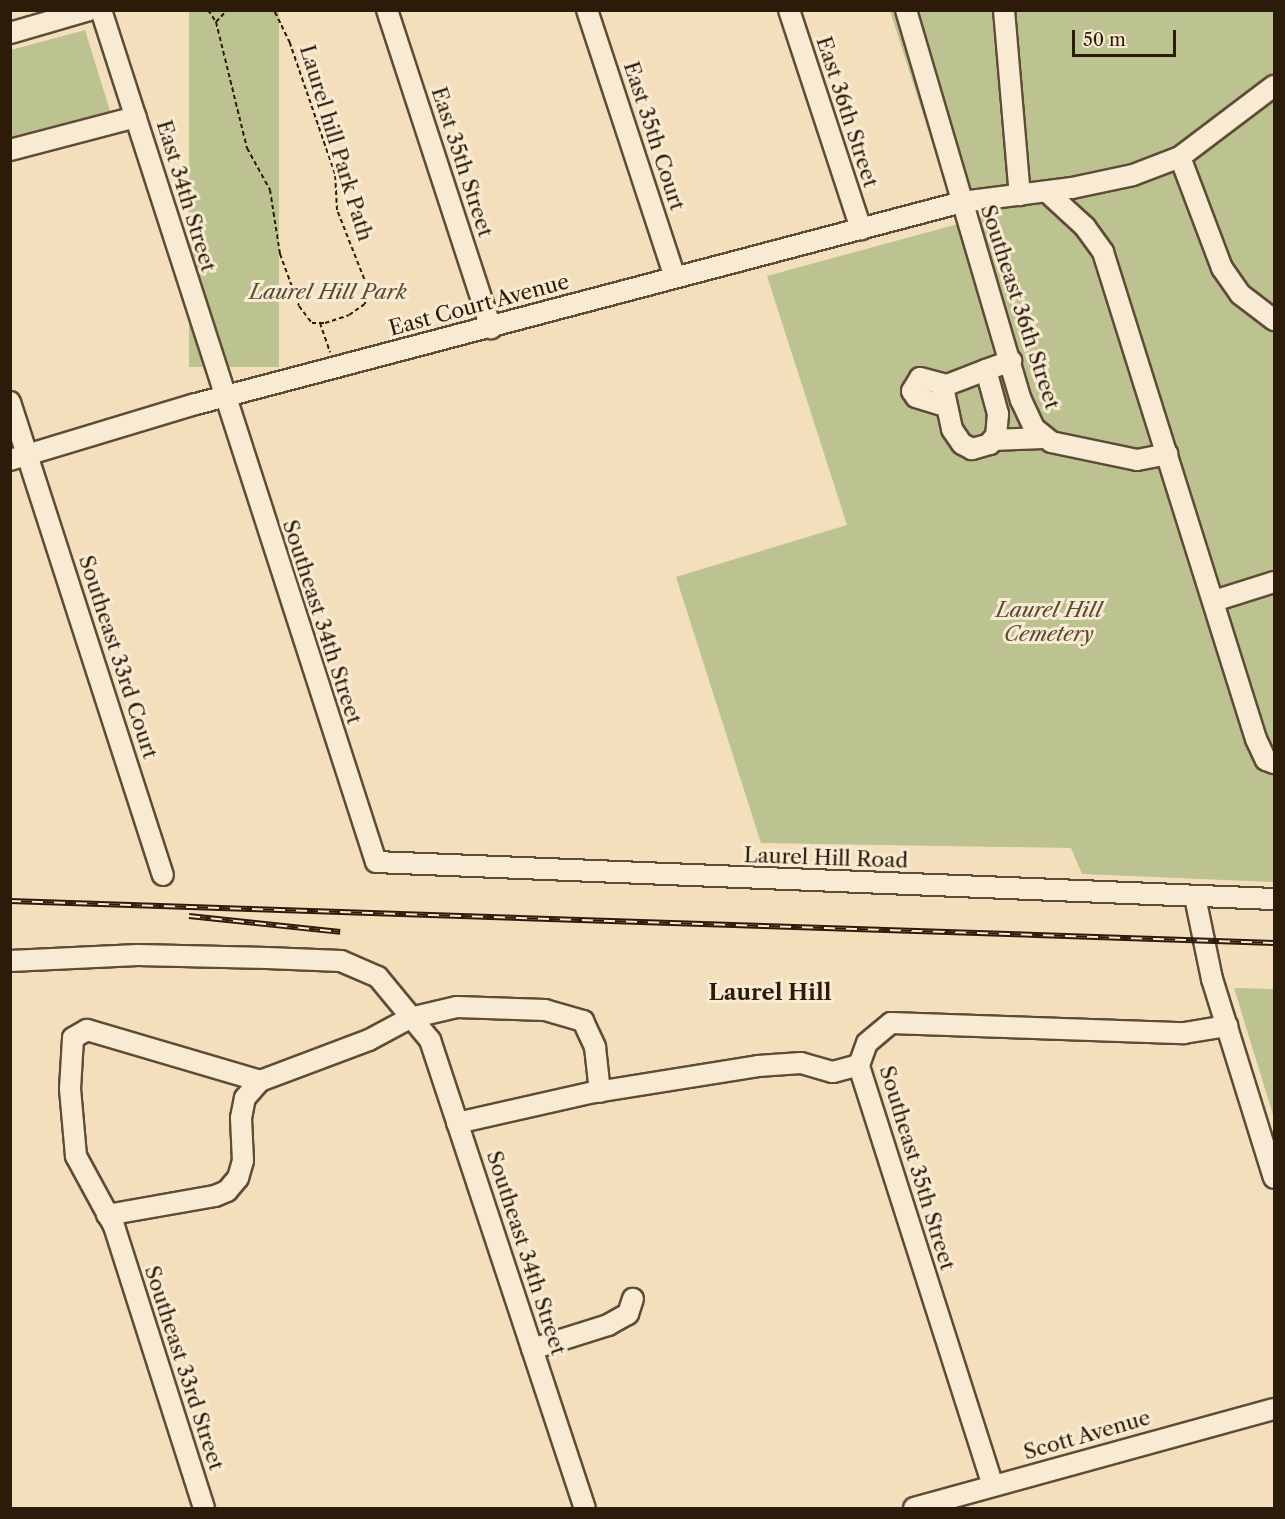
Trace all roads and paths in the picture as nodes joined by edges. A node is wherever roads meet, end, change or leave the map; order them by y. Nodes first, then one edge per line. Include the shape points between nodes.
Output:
1 (89, 10) edge
2 (101, 10) edge
3 (208, 10) edge
4 (227, 10) edge
5 (274, 10) edge
6 (387, 10) edge
7 (588, 10) edge
8 (789, 10) edge
9 (906, 10) edge
10 (1004, 10) edge
11 (216, 22) junction
12 (10, 33) edge
13 (1275, 86) edge
14 (136, 117) junction
15 (10, 150) edge
16 (1180, 158) junction
17 (1047, 192) junction
18 (1020, 195) junction
19 (962, 202) junction
20 (861, 229) junction
21 (675, 277) junction
22 (1275, 320) edge
23 (320, 323) junction
24 (491, 328) junction
25 (1011, 361) junction
26 (333, 369) junction
27 (986, 370) junction
28 (947, 385) junction
29 (224, 396) junction
30 (10, 402) edge
31 (945, 406) junction
32 (1042, 438) junction
33 (992, 440) junction
34 (1167, 454) junction
35 (19, 457) edge
36 (1275, 582) edge
37 (1214, 601) junction
38 (1275, 763) edge
39 (376, 862) joint
40 (163, 875) dead end
41 (1195, 897) junction
42 (1275, 899) edge
43 (10, 961) edge
44 (410, 1018) junction
45 (1227, 1026) junction
46 (859, 1065) junction
47 (260, 1081) junction
48 (600, 1092) junction
49 (457, 1123) junction
50 (1275, 1178) edge
51 (107, 1215) junction
52 (633, 1299) dead end
53 (532, 1349) junction
54 (1275, 1409) edge
55 (993, 1486) junction
56 (204, 1509) edge
57 (585, 1509) edge
58 (914, 1509) edge

1 - 12 street
2 - 14 street, East 34th Street
3 - 11 path
4 - 11 path
5 - 23 path, Laurel hill Park Path via 290,43 335,174 337,210 367,286 365,304 349,315
6 - 24 street, East 35th Street
7 - 21 street, East 35th Court
8 - 20 street, East 36th Street
9 - 19 street, Southeast 36th Street via 905,19
10 - 18 street
11 - 23 path via 247,148 270,190 280,254 299,306 312,323
13 - 16 street, East Court Avenue
14 - 15 street
14 - 29 street, East 34th Street
16 - 17 street, East Court Avenue via 1133,175
16 - 22 street via 1222,268 1240,294
17 - 18 street, East Court Avenue
17 - 34 street via 1085,227 1102,252
18 - 19 street, East Court Avenue
19 - 20 street, East Court Avenue
19 - 25 street, Southeast 36th Street
20 - 21 street, East Court Avenue
21 - 24 street, East Court Avenue
23 - 26 path
24 - 26 street, East Court Avenue
25 - 27 street
25 - 32 street, Southeast 36th Street via 1027,416
26 - 29 street, East Court Avenue
27 - 28 street
27 - 33 street via 998,414
28 - 31 street via 943,387
28 - 31 street via 920,378 912,391 916,397
29 - 35 street, East Court Avenue
29 - 39 street, Southeast 34th Street
30 - 35 street, Southeast 33rd Court
31 - 33 street via 962,444 981,448
32 - 33 street
32 - 34 street, Southeast 36th Street via 1137,460
34 - 37 street
35 - 40 street, Southeast 33rd Court
36 - 37 street
37 - 38 street via 1256,739 1266,760
39 - 41 street, Laurel Hill Road
41 - 42 street, Laurel Hill Road
41 - 45 street via 1203,945
43 - 44 street, Southeast 34th Street via 138,955 341,961 378,977
44 - 47 street via 369,1040
44 - 48 street via 457,1007 545,1010 583,1021 595,1047
44 - 49 street, Southeast 34th Street via 430,1040
45 - 46 street, Southeast 35th Street via 1184,1033 891,1023 867,1043
45 - 50 street
46 - 48 street via 833,1072 801,1063 758,1066
46 - 55 street, Southeast 35th Street
47 - 51 street via 245,1098 241,1118 243,1161 238,1179 227,1191
47 - 51 street, Southeast 33rd Street via 87,1030 73,1038 70,1089 76,1156
48 - 49 street
49 - 53 street, Southeast 34th Street
51 - 56 street, Southeast 33rd Street
52 - 53 street via 628,1314 608,1325
53 - 57 street, Southeast 34th Street
54 - 55 street, Scott Avenue
55 - 58 street, Scott Avenue

